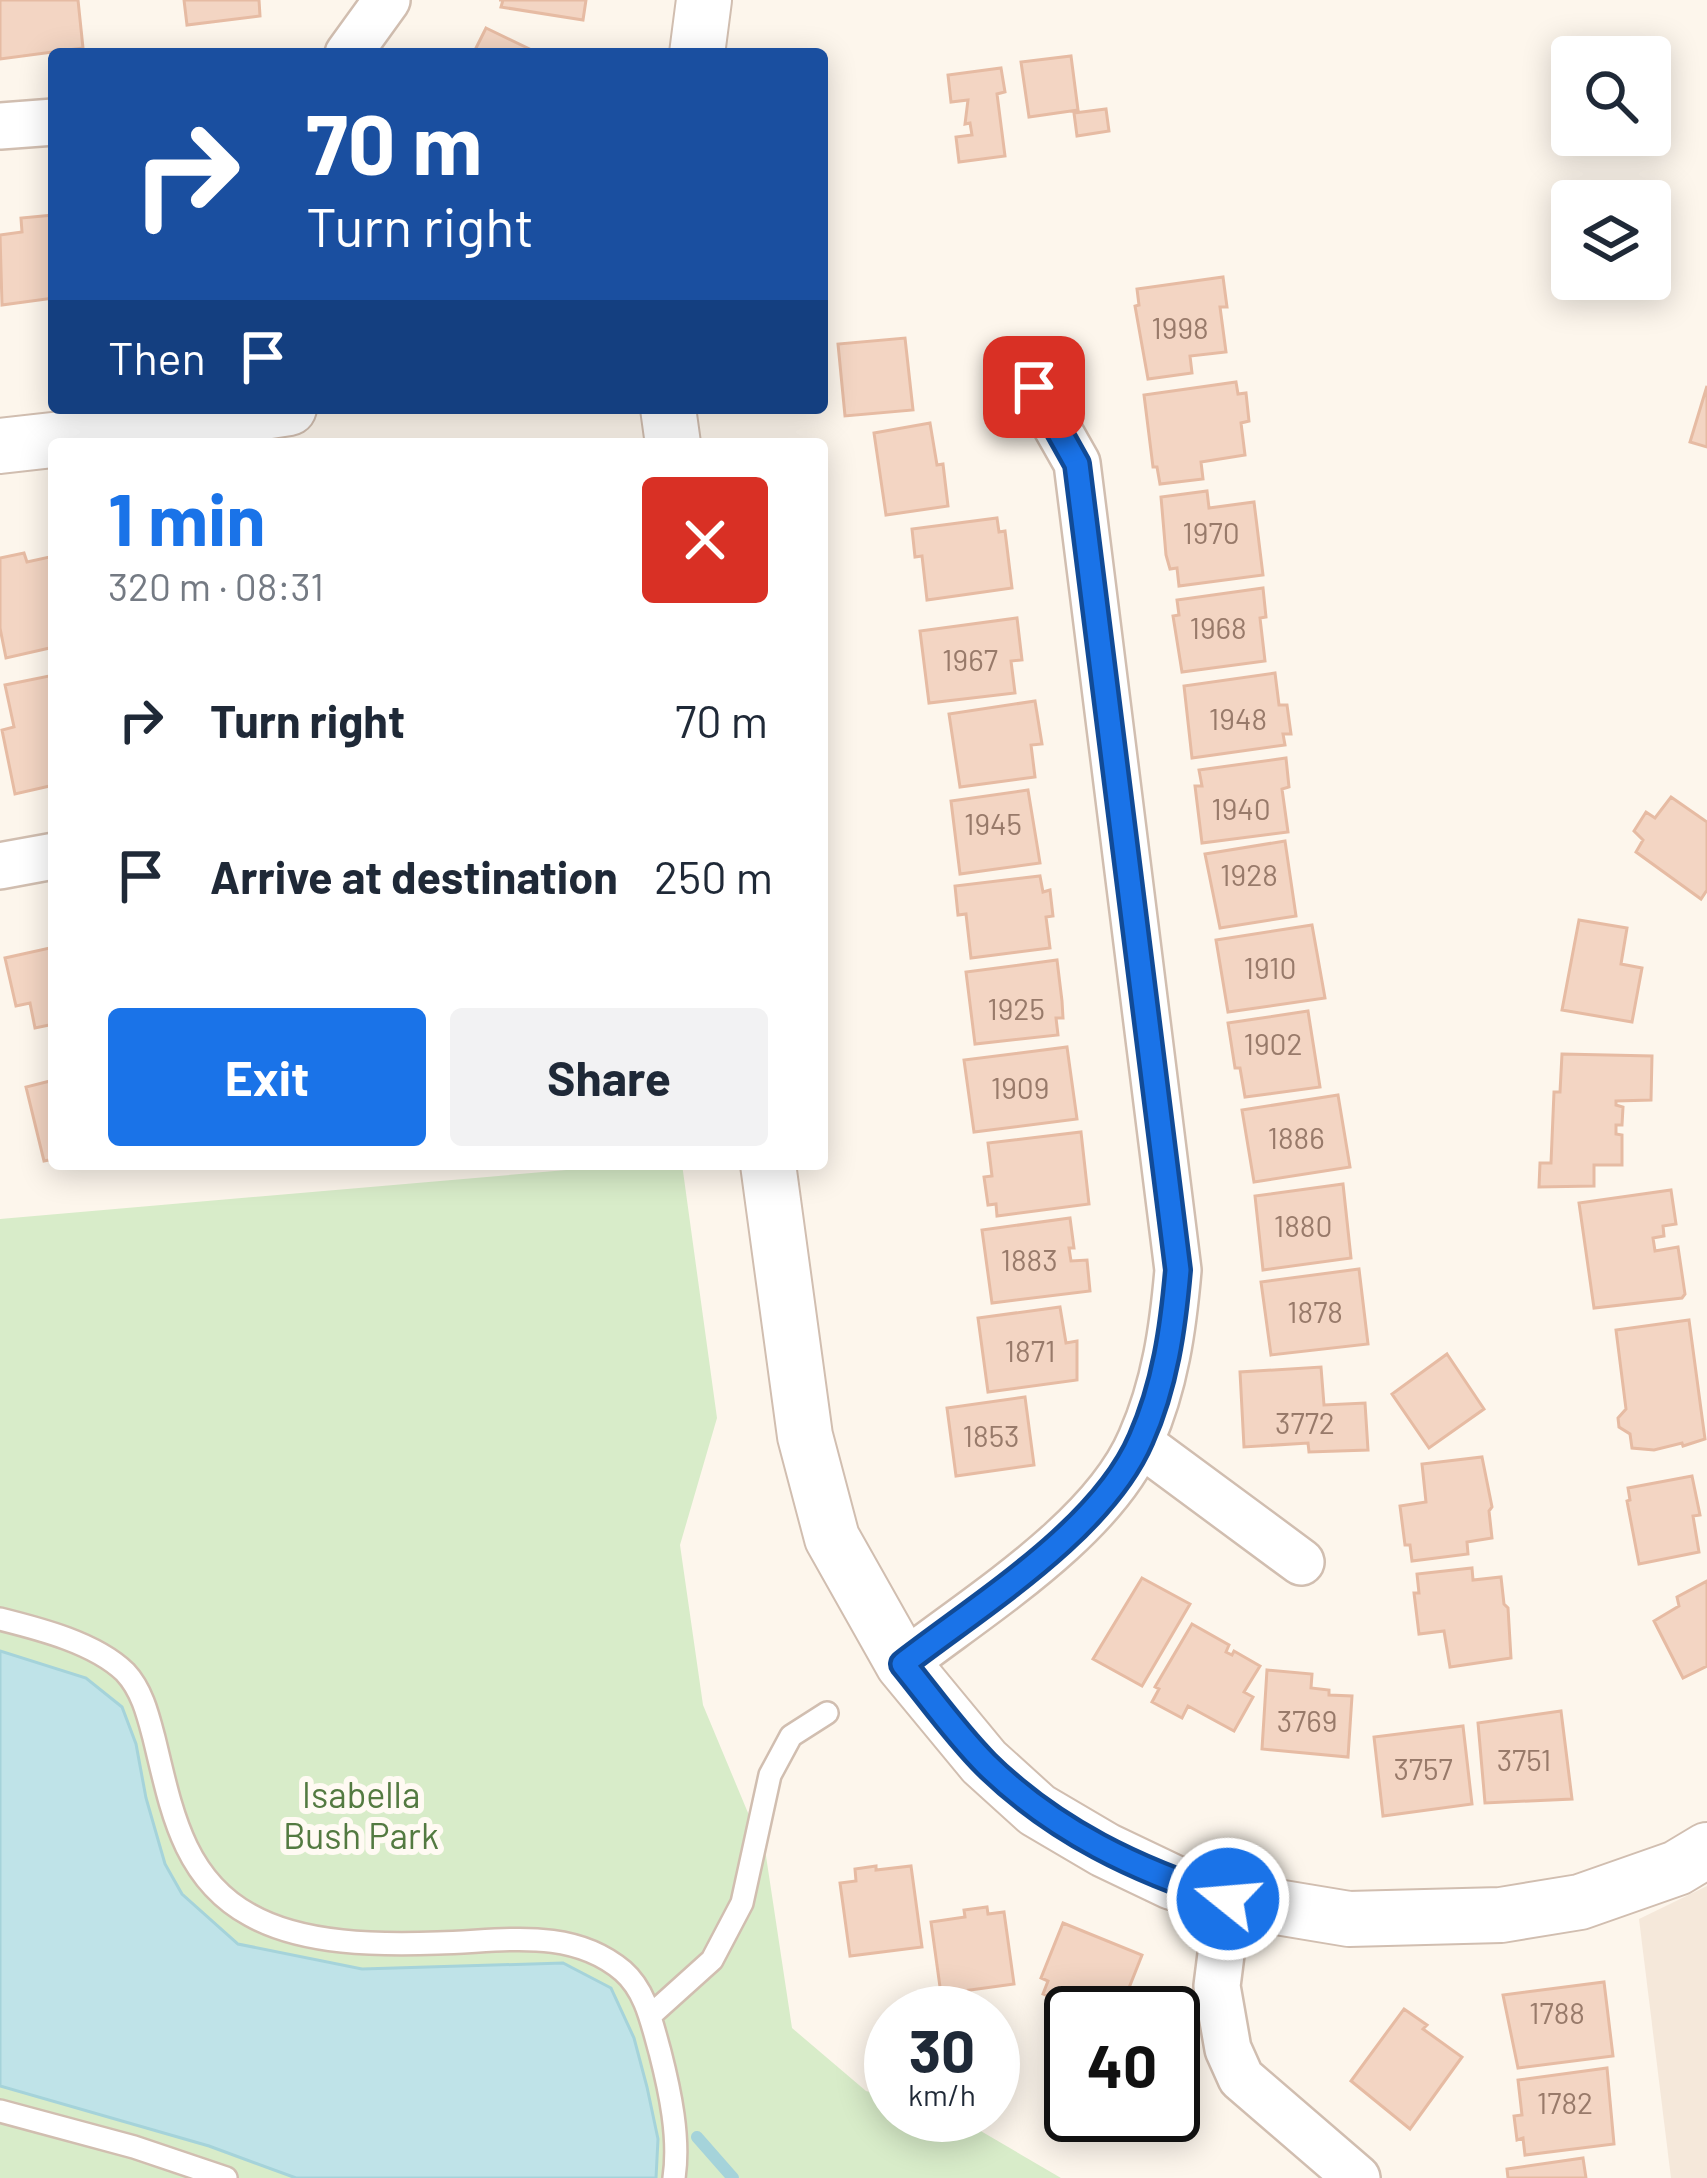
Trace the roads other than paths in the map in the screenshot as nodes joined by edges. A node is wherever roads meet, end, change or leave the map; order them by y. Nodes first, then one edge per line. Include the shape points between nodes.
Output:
1 (387, 0) edge
2 (704, 0) edge
3 (352, 48) edge
4 (699, 48) edge
5 (48, 123) edge
6 (0, 127) edge
7 (1034, 387) dead end
8 (253, 414) edge
9 (75, 438) edge
10 (48, 441) edge
11 (0, 446) edge
12 (48, 857) edge
13 (0, 866) edge
14 (770, 1170) edge
15 (1140, 1443) junction
16 (1301, 1562) dead end
17 (0, 1619) edge
18 (903, 1664) junction
19 (827, 1713) dead end
20 (1707, 1850) edge
21 (1228, 1899) junction
22 (652, 2014) junction
23 (0, 2111) edge
24 (226, 2178) edge
25 (674, 2178) edge
26 (1357, 2178) edge

1 - 3 street
2 - 4 street
5 - 6 street
7 - 15 street via 1077,464 1178,1270 1163,1375
8 - 9 street
10 - 11 street
12 - 13 street
14 - 18 street via 805,1436 832,1538
15 - 16 street
15 - 18 street via 1057,1546
17 - 22 lane via 94,1651 125,1673 146,1704 191,1862 250,1916 350,1940 525,1937 579,1947 624,1972
18 - 21 street via 984,1762 1037,1810 1172,1882
19 - 22 lane via 791,1736 770,1775 742,1903 712,1960
20 - 21 street via 1580,1902 1501,1915 1349,1919
21 - 26 street via 1217,1986 1241,2078
22 - 25 lane via 668,2084
23 - 24 lane

